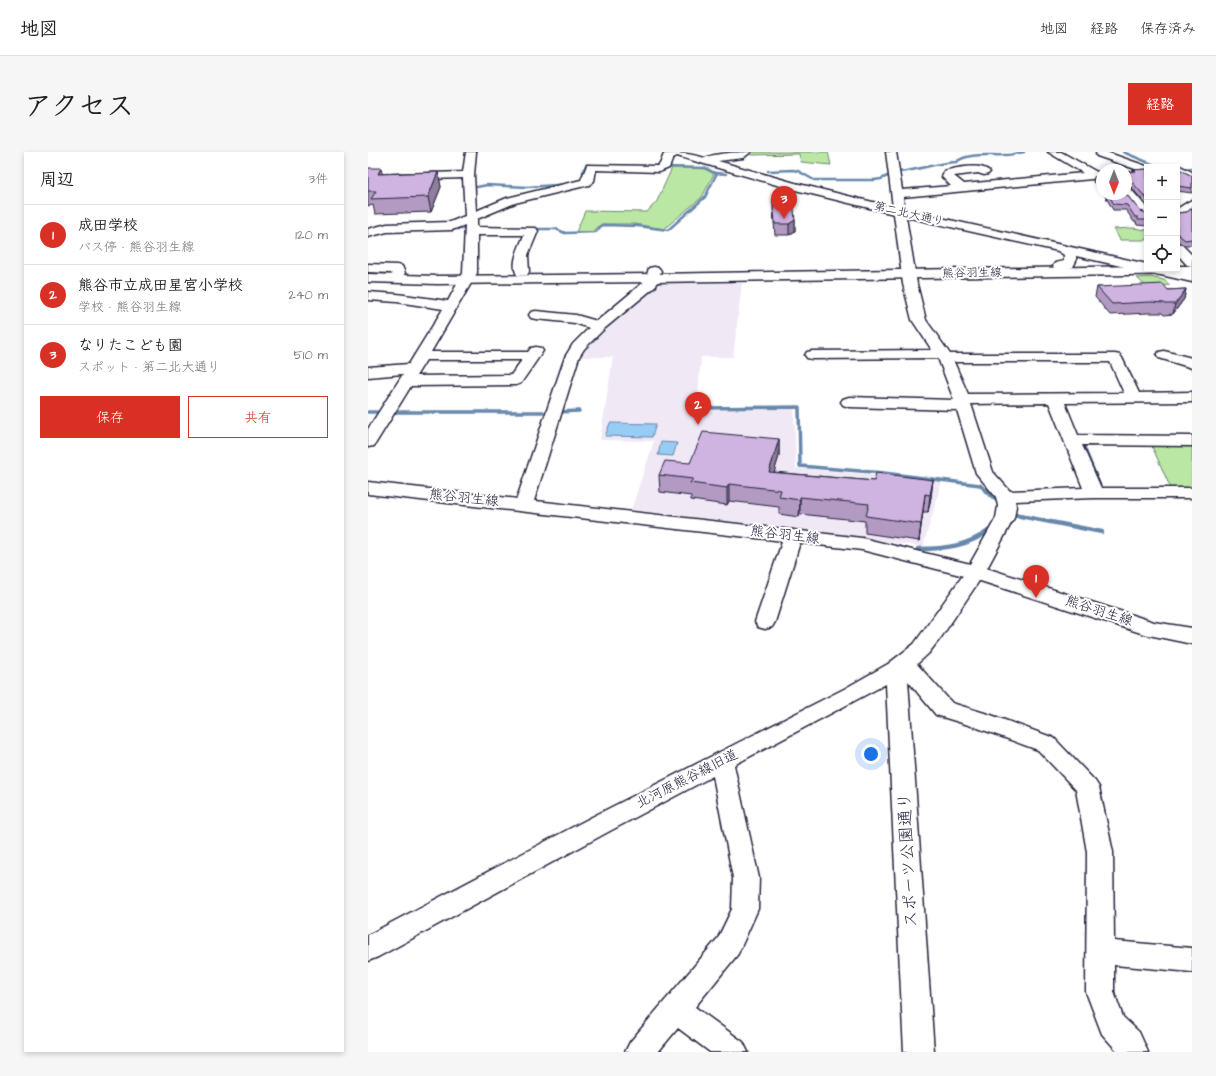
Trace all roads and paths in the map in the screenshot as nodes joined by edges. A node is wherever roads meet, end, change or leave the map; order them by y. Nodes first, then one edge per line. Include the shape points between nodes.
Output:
1 (471, 152) edge
2 (746, 152) edge
3 (891, 152) edge
4 (1053, 152) edge
5 (675, 153) edge
6 (1102, 154) dead end
7 (703, 161) junction
8 (1144, 170) edge
9 (1144, 171) edge
10 (984, 172) dead end
11 (1132, 172) edge
12 (1096, 174) edge
13 (468, 175) junction
14 (1096, 176) edge
15 (368, 178) edge
16 (1065, 179) junction
17 (1096, 186) edge
18 (961, 188) junction
19 (898, 194) junction
20 (1132, 197) edge
21 (1192, 204) edge
22 (900, 212) junction
23 (1144, 212) edge
24 (1180, 213) edge
25 (471, 217) junction
26 (471, 231) junction
27 (368, 233) edge
28 (1061, 248) junction
29 (1060, 266) junction
30 (1144, 266) edge
31 (1144, 267) edge
32 (1144, 267) edge
33 (368, 268) edge
34 (1180, 269) edge
35 (1192, 270) edge
36 (909, 271) junction
37 (522, 272) junction
38 (1167, 272) edge
39 (368, 273) edge
40 (398, 273) junction
41 (654, 274) junction
42 (469, 276) junction
43 (368, 278) edge
44 (1192, 278) edge
45 (368, 296) edge
46 (452, 306) junction
47 (536, 315) dead end
48 (599, 326) junction
49 (812, 354) dead end
50 (1164, 355) dead end
51 (944, 356) junction
52 (1192, 363) edge
53 (413, 368) junction
54 (368, 372) edge
55 (1055, 398) junction
56 (1134, 398) junction
57 (1191, 399) edge
58 (849, 402) dead end
59 (963, 402) junction
60 (1073, 440) junction
61 (1192, 441) edge
62 (368, 442) edge
63 (368, 488) edge
64 (1094, 493) junction
65 (1192, 493) edge
66 (1005, 496) junction
67 (524, 504) junction
68 (793, 536) junction
69 (974, 572) junction
70 (765, 622) dead end
71 (1192, 636) edge
72 (900, 666) junction
73 (722, 762) junction
74 (368, 949) edge
75 (1099, 952) junction
76 (1192, 960) edge
77 (675, 1009) junction
78 (640, 1052) edge
79 (733, 1052) edge
80 (919, 1052) edge
81 (1134, 1052) edge

1 - 13 street
2 - 7 street via 739,156
3 - 19 street
4 - 12 street
5 - 7 street, 第二北大通り
5 - 25 street via 668,156 665,167 591,167 588,181 584,184 511,200
6 - 8 street
7 - 22 street, 第二北大通り
9 - 11 street
10 - 18 street via 980,169 948,173 948,177
13 - 15 street
13 - 25 street
14 - 16 street
16 - 17 street via 1070,186
16 - 18 street
18 - 19 street
19 - 22 street
20 - 23 street
21 - 24 street
22 - 28 street, 第二北大通り
22 - 36 street
25 - 26 street
25 - 27 street via 452,226 388,228
26 - 37 street via 532,231 522,255
26 - 42 street
28 - 29 street via 1070,254 1070,261
28 - 30 street, 第二北大通り
29 - 32 main road, 熊谷羽生線
29 - 36 main road, 熊谷羽生線
31 - 36 main road, 熊谷羽生線
33 - 40 street via 397,269
34 - 35 main road, 熊谷羽生線
36 - 41 main road, 熊谷羽生線
36 - 51 street via 919,320
37 - 41 main road, 熊谷羽生線
37 - 42 main road, 熊谷羽生線
38 - 44 street, 第二北大通り
39 - 40 main road, 熊谷羽生線
40 - 42 main road, 熊谷羽生線
41 - 42 main road, 熊谷羽生線
41 - 48 street via 651,284
42 - 43 main road, 熊谷羽生線
42 - 46 street
45 - 46 street
46 - 53 street
47 - 48 street via 576,319
48 - 67 street via 578,347 572,357
49 - 51 street
50 - 52 street
51 - 56 street via 1115,358
51 - 59 street
53 - 53 street via 516,380 533,354
53 - 54 street
53 - 62 street
55 - 56 street
55 - 59 street
55 - 60 street
56 - 57 street
58 - 59 street
59 - 66 street via 985,473
60 - 61 street
60 - 64 street
63 - 67 main road, 熊谷羽生線
64 - 65 street
64 - 66 street
66 - 69 street, 北河原熊谷線旧道 via 1005,518
67 - 68 main road, 熊谷羽生線
68 - 69 main road, 熊谷羽生線 via 862,544
68 - 70 street
69 - 71 main road, 熊谷羽生線 via 1152,628
69 - 72 street, 北河原熊谷線旧道 via 921,649
72 - 73 street, 北河原熊谷線旧道
72 - 75 street via 944,708 1046,744 1087,787 1100,852
72 - 80 street, スポーツ公園通り
73 - 74 street, 北河原熊谷線旧道
73 - 77 street via 746,878 745,909 728,946
75 - 76 street
75 - 81 street via 1100,992 1112,1025 1129,1042
77 - 78 street
77 - 79 street

